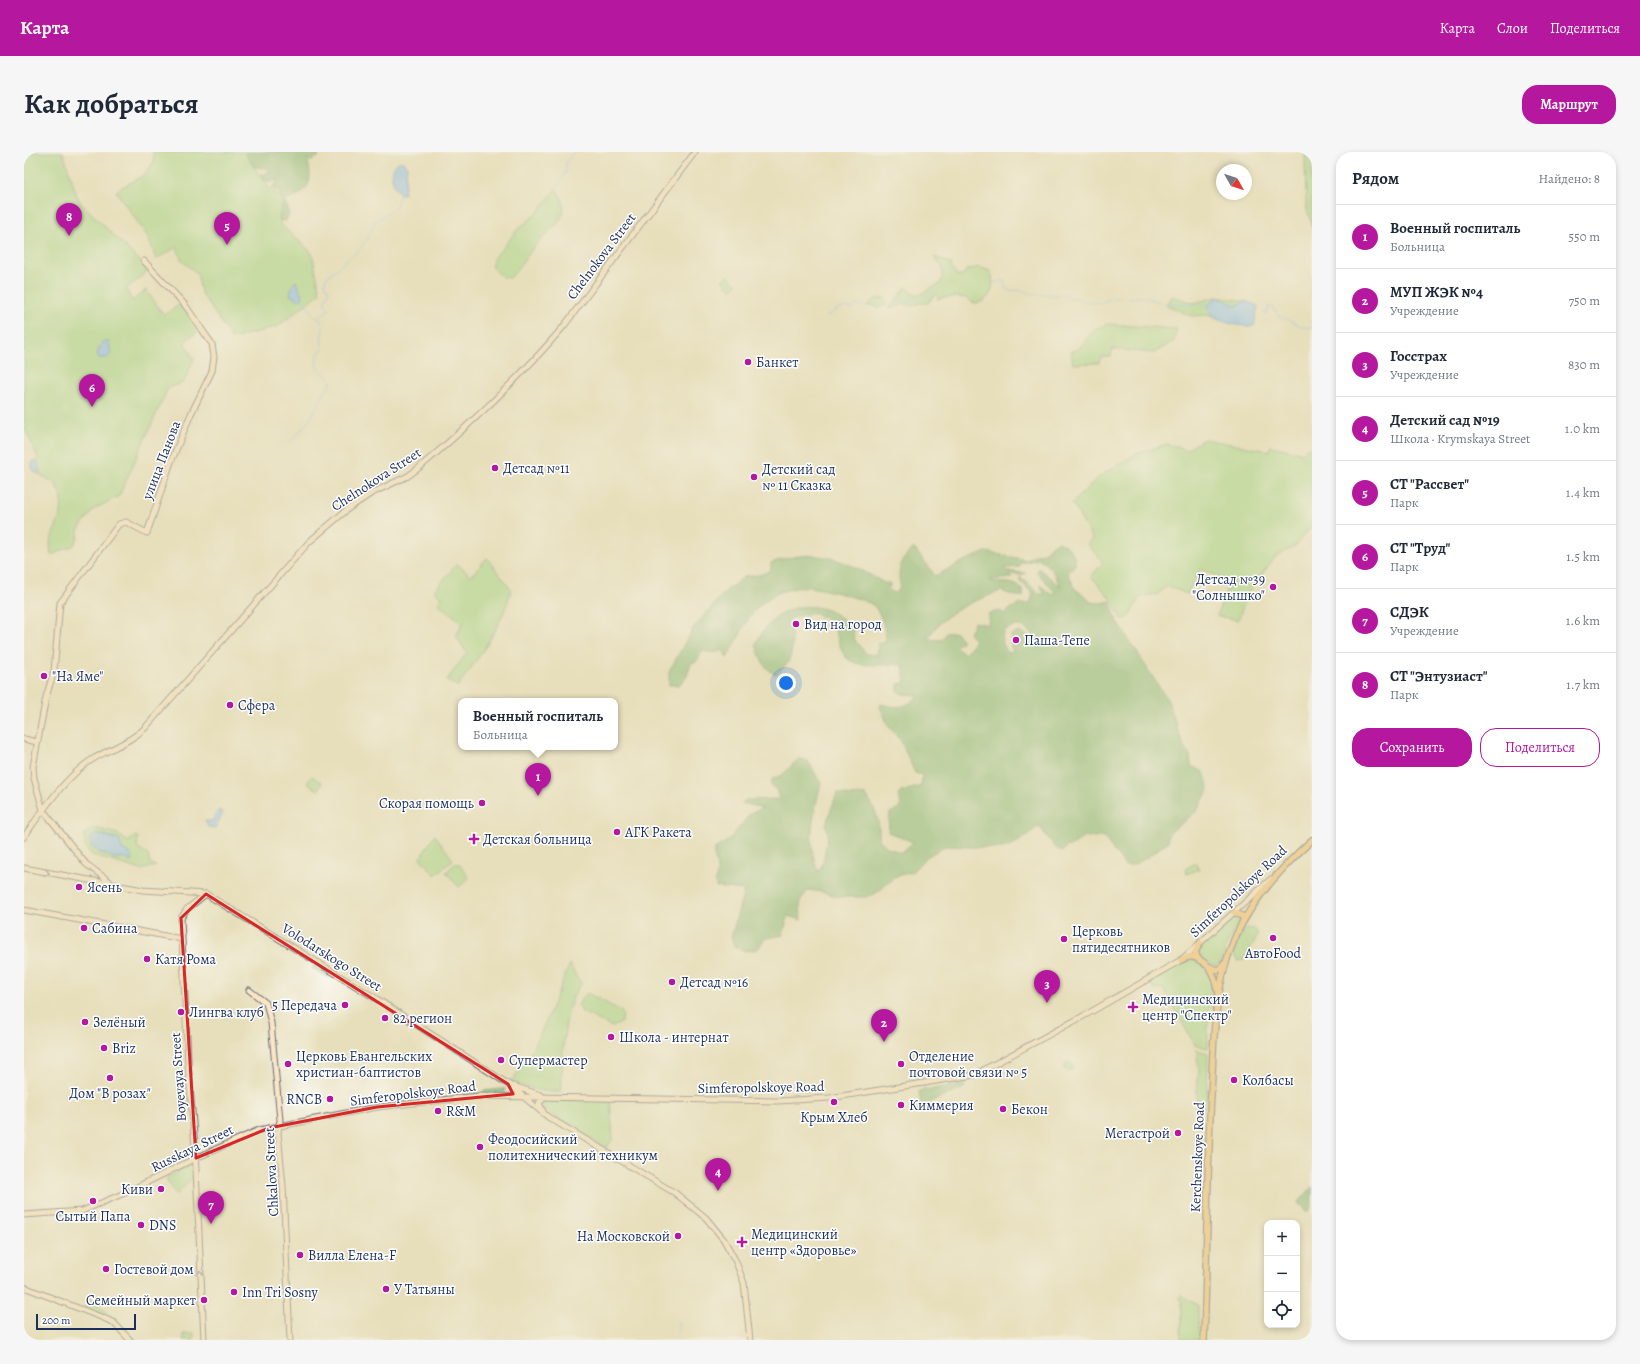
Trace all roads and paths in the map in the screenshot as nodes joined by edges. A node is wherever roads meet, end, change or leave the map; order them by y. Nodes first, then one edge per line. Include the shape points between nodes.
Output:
1 (695, 152) edge
2 (144, 261) dead end
3 (24, 739) edge
4 (37, 742) junction
5 (43, 810) junction
6 (24, 837) edge
7 (1312, 840) edge
8 (24, 868) edge
9 (1273, 877) junction
10 (111, 883) junction
11 (206, 894) junction
12 (24, 910) edge
13 (1234, 912) junction
14 (1242, 925) junction
15 (182, 939) junction
16 (1200, 943) junction
17 (1228, 955) junction
18 (1197, 957) junction
19 (1181, 960) junction
20 (1209, 967) junction
21 (249, 990) dead end
22 (1217, 994) junction
23 (508, 1084) junction
24 (523, 1096) junction
25 (547, 1096) junction
26 (507, 1097) junction
27 (544, 1114) junction
28 (280, 1127) junction
29 (196, 1158) junction
30 (24, 1215) edge
31 (24, 1287) edge
32 (130, 1340) edge
33 (204, 1340) edge
34 (290, 1340) edge
35 (750, 1340) edge
36 (1204, 1340) edge

1 - 5 main road, Chelnokova Street via 564,326 503,392 420,468 349,508 309,542 145,728 123,745 83,766
2 - 4 main road, улица Панова via 185,305 212,344 212,371 171,462 147,533 126,522 119,524 60,603 54,671
3 - 4 main road
4 - 5 main road via 33,767
5 - 6 main road, Chelnokova Street
5 - 10 main road, Volodarskogo Street via 86,864
7 - 9 main road, Simferopolskoye Road
8 -> 10 main road, Volodarskogo Street
9 - 13 main road, Simferopolskoye Road
9 - 14 main road
10 - 11 main road, Volodarskogo Street via 155,892
11 - 15 main road, Boyevaya Street via 181,918
11 - 23 main road, Volodarskogo Street via 378,999
12 - 15 main road
13 - 14 main road via 1242,916
13 - 16 main road, Simferopolskoye Road
14 - 17 main road
15 - 29 main road, Boyevaya Street
16 - 18 main road via 1195,952
16 - 19 main road, Simferopolskoye Road
17 - 20 main road via 1220,969
17 - 22 main road, Kerchenskoye Road
18 - 19 main road via 1188,956
18 - 20 main road
19 - 25 main road, Simferopolskoye Road via 988,1069 957,1079 795,1101
20 - 22 main road via 1215,980
21 - 28 main road, Chkalova Street via 266,1003 271,1023
22 - 36 main road, Kerchenskoye Road via 1210,1110
23 - 24 main road, Volodarskogo Street
23 - 25 main road
23 - 26 main road via 513,1093
24 - 25 main road, Simferopolskoye Road
24 - 26 main road, Simferopolskoye Road
24 - 27 main road, Volodarskogo Street
25 - 27 main road via 539,1103
26 - 27 main road via 524,1102
26 - 28 main road, Simferopolskoye Road via 478,1096 416,1101
27 - 35 main road via 675,1193 711,1223 724,1240 744,1283
28 - 29 main road, Russkaya Street via 259,1130
28 - 34 main road, Chkalova Street via 278,1133
29 - 30 main road, Russkaya Street via 82,1211
33 -> 29 main road, Boyevaya Street
31 - 32 main road via 114,1323

